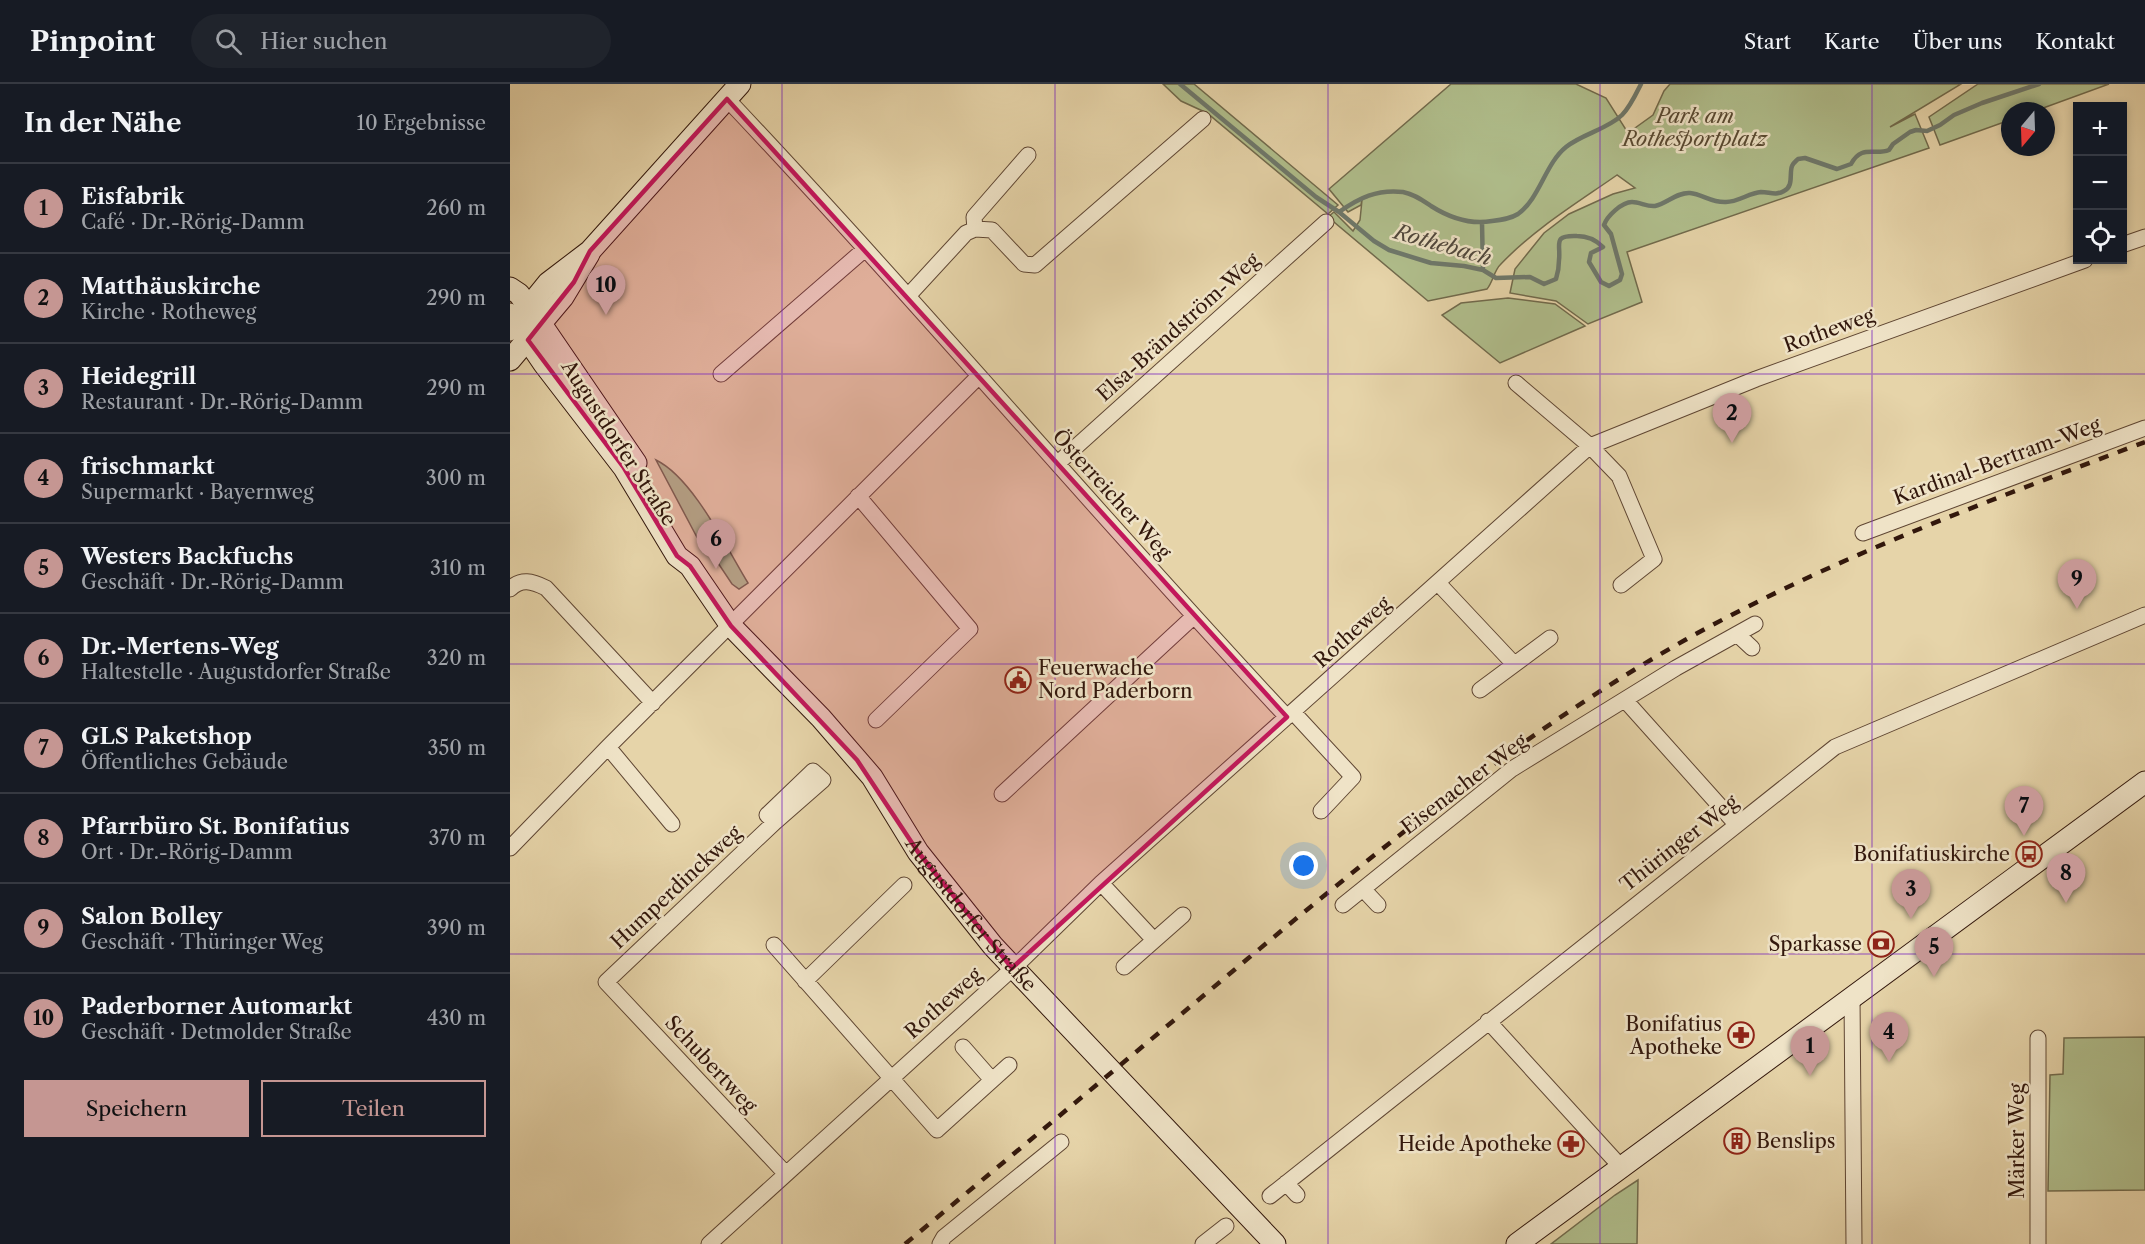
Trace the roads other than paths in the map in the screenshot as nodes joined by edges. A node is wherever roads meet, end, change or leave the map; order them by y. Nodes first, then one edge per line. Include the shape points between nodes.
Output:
1 (734, 91) edge
2 (1203, 119) dead end
3 (1028, 155) dead end
4 (1326, 222) dead end
5 (975, 229) junction
6 (2145, 237) edge
7 (2127, 243) edge
8 (865, 249) junction
9 (2074, 264) edge
10 (510, 288) edge
11 (908, 296) junction
12 (522, 323) edge
13 (510, 360) edge
14 (721, 374) dead end
15 (979, 376) junction
16 (1516, 383) dead end
17 (2145, 428) edge
18 (1590, 446) junction
19 (1058, 464) junction
20 (858, 496) junction
21 (1863, 533) dead end
22 (1438, 582) junction
23 (1621, 585) dead end
24 (510, 589) edge
25 (2145, 615) edge
26 (1193, 617) junction
27 (1755, 624) dead end
28 (731, 626) junction
29 (1737, 634) junction
30 (1550, 638) dead end
31 (1752, 648) dead end
32 (1514, 664) junction
33 (1480, 690) dead end
34 (1625, 700) junction
35 (653, 703) junction
36 (1290, 715) junction
37 (876, 720) dead end
38 (608, 747) junction
39 (2145, 782) edge
40 (1002, 794) dead end
41 (793, 798) dead end
42 (1321, 811) dead end
43 (672, 824) dead end
44 (1736, 824) junction
45 (510, 848) edge
46 (1101, 883) junction
47 (904, 885) dead end
48 (1363, 889) junction
49 (1343, 905) dead end
50 (1378, 905) dead end
51 (1184, 915) dead end
52 (1154, 940) junction
53 (774, 945) dead end
54 (1124, 967) dead end
55 (1012, 968) junction
56 (806, 981) junction
57 (606, 982) joint
58 (1852, 996) junction
59 (1488, 1021) junction
60 (2038, 1038) dead end
61 (963, 1047) dead end
62 (1009, 1065) dead end
63 (891, 1079) junction
64 (992, 1080) junction
65 (1061, 1142) dead end
66 (1622, 1167) junction
67 (786, 1174) junction
68 (1270, 1196) dead end
69 (1226, 1226) dead end
70 (708, 1244) edge
71 (940, 1244) edge
72 (1203, 1244) edge
73 (1275, 1244) edge
74 (1517, 1244) edge
75 (1854, 1244) edge
76 (2038, 1244) edge

1 - 8 street, Österreicher Weg
1 - 12 street via 590,251 574,282
2 - 5 street via 1035,265 1024,264 992,230
3 - 5 street via 974,217
4 - 19 street, Elsa-Brändström-Weg
5 - 11 street via 966,233
6 - 7 street
8 - 11 street, Österreicher Weg
8 - 14 street
9 - 18 street, Rotheweg via 1756,379
10 - 12 street, Augustdorfer Straße via 519,294
11 - 15 street, Österreicher Weg
12 - 13 street
12 - 28 street, Augustdorfer Straße via 624,468 677,556 690,566
15 - 19 street, Österreicher Weg
15 - 20 street
16 - 18 street
17 - 21 street, Kardinal-Bertram-Weg
18 - 22 street, Rotheweg
18 - 23 street via 1618,477 1654,559
19 - 26 street, Österreicher Weg
20 - 28 street
20 - 37 street via 969,629
22 - 32 street
22 - 36 street, Rotheweg
24 - 35 street via 516,583 532,581 546,588
25 - 44 street, Thüringer Weg via 1835,747
26 - 36 street, Österreicher Weg
26 - 40 street
27 - 29 street, Eisenacher Weg
28 - 35 street
28 - 55 street, Augustdorfer Straße via 872,777 918,852
29 - 31 street
29 - 34 street, Eisenacher Weg
30 - 32 street
32 - 33 street
34 - 44 street
34 - 48 street, Eisenacher Weg via 1512,769
35 - 38 street
36 - 42 street via 1353,777
36 - 46 street, Rotheweg
38 - 43 street
38 - 45 street
39 - 58 street
41 - 57 street, Humperdinckweg via 775,822
44 - 59 street, Thüringer Weg
46 - 52 street
46 - 55 street, Rotheweg
47 - 56 street
48 - 49 street, Eisenacher Weg
48 - 50 street
51 - 52 street
52 - 54 street
53 - 56 street
55 - 63 street, Rotheweg
55 - 73 street, Augustdorfer Straße
56 - 63 street
57 - 67 street, Schubertweg
58 - 66 street
58 - 75 street
59 - 66 street
59 - 68 street, Thüringer Weg via 1291,1189
60 - 76 street, Märker Weg
61 - 64 street
62 - 64 street
63 - 64 street via 937,1130
63 - 67 street, Rotheweg
65 - 71 street
66 - 74 street
67 - 70 street, Rotheweg
69 - 72 street

